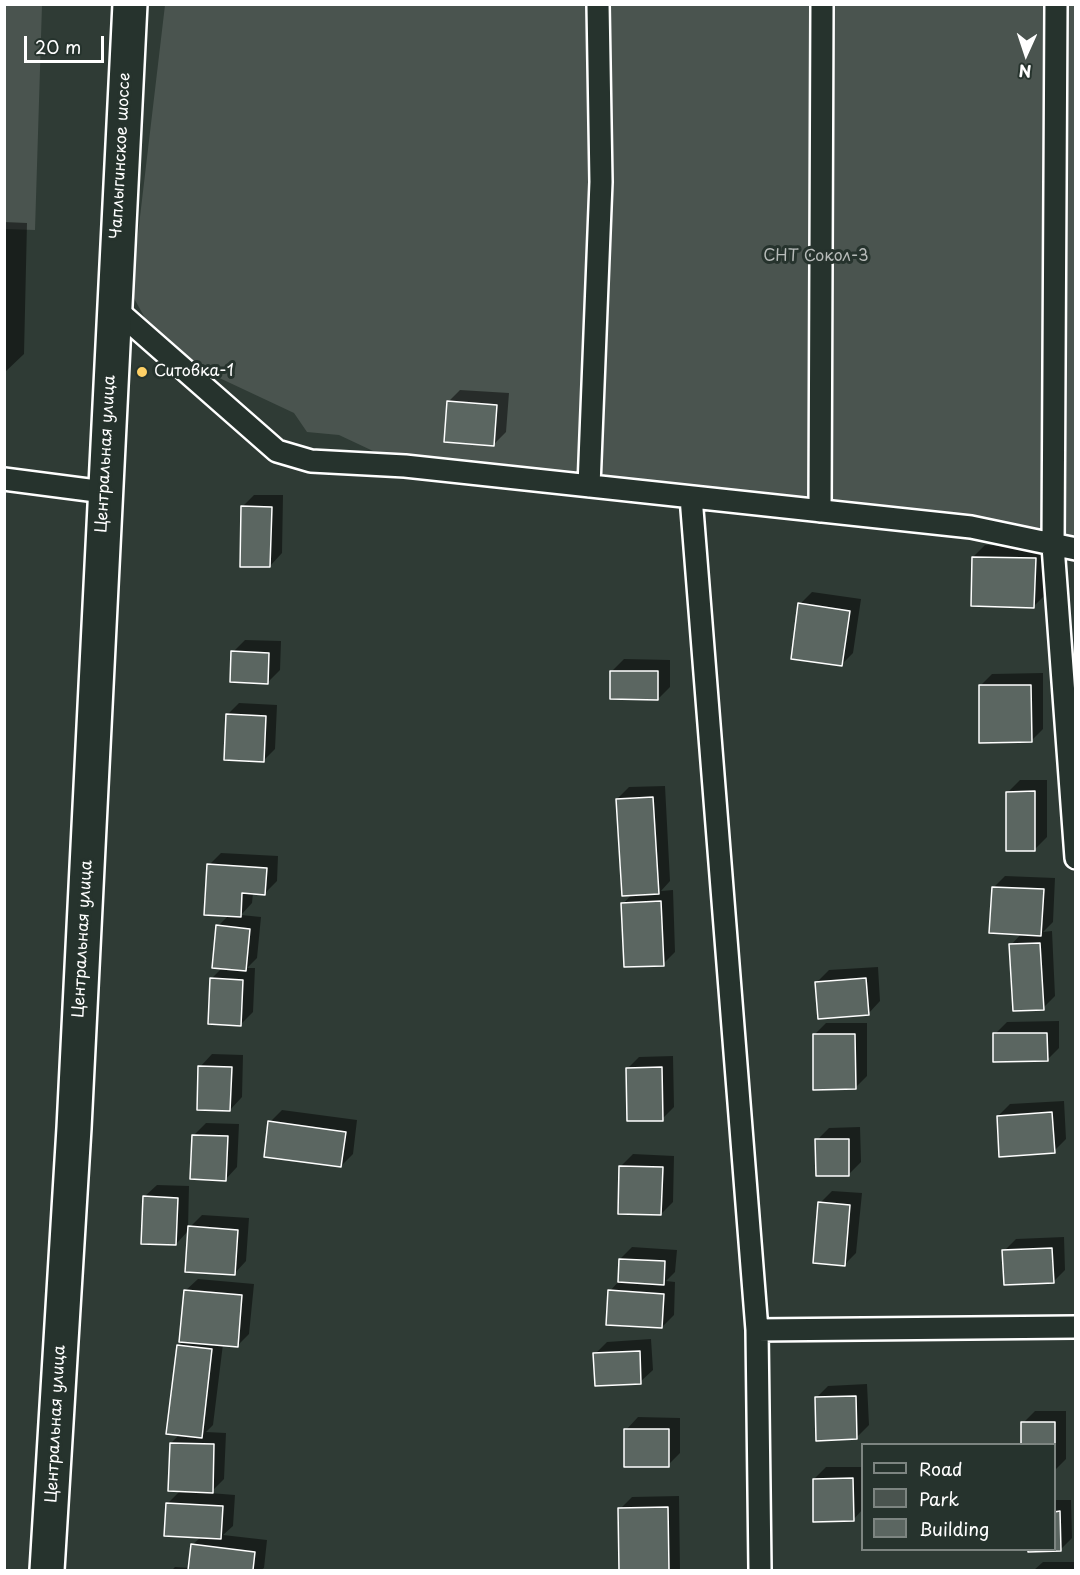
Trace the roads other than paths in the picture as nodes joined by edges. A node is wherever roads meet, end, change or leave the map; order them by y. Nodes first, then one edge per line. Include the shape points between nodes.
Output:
1 (130, 4) edge
2 (598, 4) edge
3 (822, 4) edge
4 (1056, 4) edge
5 (113, 307) junction
6 (4, 479) edge
7 (589, 486) junction
8 (104, 492) junction
9 (691, 497) junction
10 (820, 511) junction
11 (1053, 546) junction
12 (1076, 549) edge
13 (1076, 858) edge
14 (1076, 1327) edge
15 (757, 1330) junction
16 (48, 1570) edge
17 (760, 1570) edge

1 - 5 main road, Чаплыгинское шоссе
2 - 7 street via 601,182
3 - 10 street
4 - 11 street
5 - 7 street via 277,451 311,461 405,466
5 - 8 main road, Центральная улица
6 - 8 street
7 - 9 street
8 - 16 main road, Центральная улица via 74,1128
9 - 10 street
9 - 15 street
10 - 11 street via 971,527
11 - 12 street
11 - 13 street
14 - 15 street
15 - 17 street

